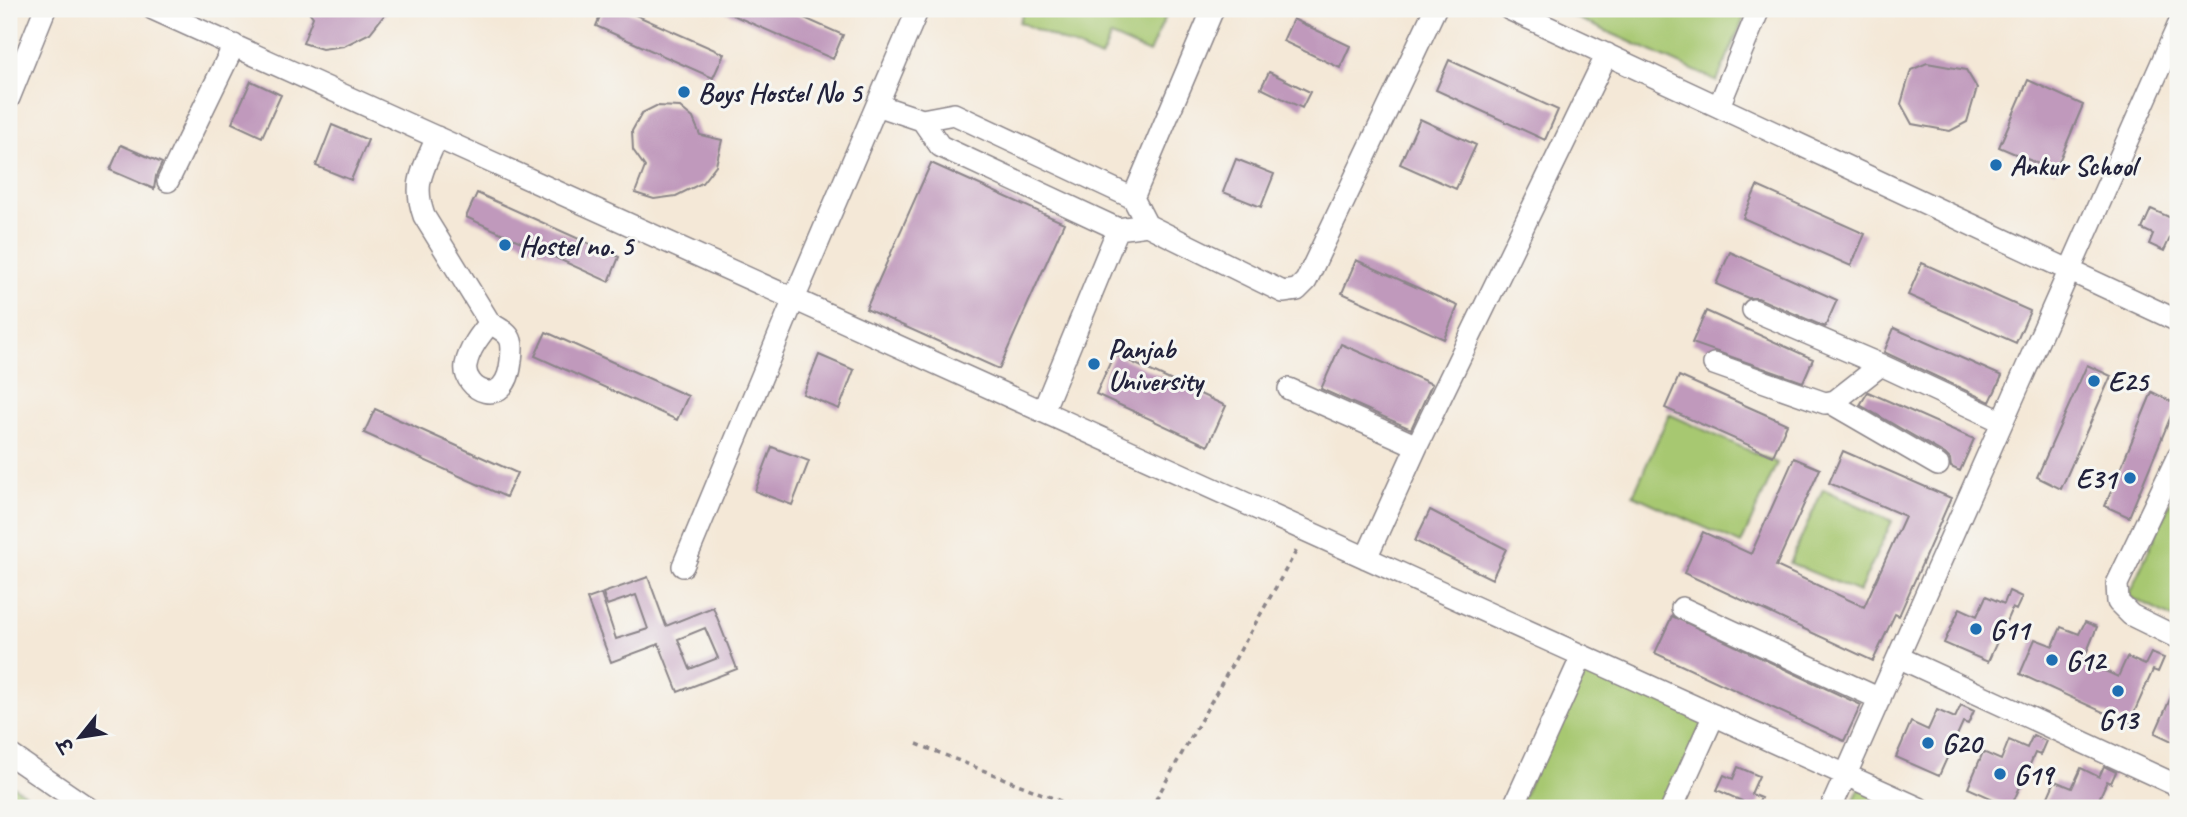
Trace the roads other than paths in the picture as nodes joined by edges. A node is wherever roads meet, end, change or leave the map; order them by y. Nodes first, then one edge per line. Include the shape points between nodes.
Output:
1 (45, 9) edge
2 (153, 9) edge
3 (918, 9) edge
4 (1213, 9) edge
5 (1434, 9) edge
6 (1509, 9) edge
7 (1759, 9) edge
8 (2178, 26) edge
9 (234, 45) junction
10 (1607, 54) junction
11 (9, 98) edge
12 (877, 105) junction
13 (1719, 106) junction
14 (922, 120) junction
15 (437, 137) junction
16 (168, 181) dead end
17 (1133, 198) junction
18 (1147, 225) junction
19 (1118, 229) junction
20 (2070, 270) junction
21 (794, 299) junction
22 (1753, 310) dead end
23 (2178, 321) edge
24 (491, 323) dead end
25 (1714, 364) dead end
26 (1881, 365) junction
27 (1289, 389) dead end
28 (1831, 403) junction
29 (1042, 411) junction
30 (2001, 421) junction
31 (1416, 446) junction
32 (2178, 456) edge
33 (1938, 465) dead end
34 (1366, 558) junction
35 (683, 566) dead end
36 (1682, 608) dead end
37 (2178, 638) edge
38 (1582, 656) junction
39 (1898, 657) junction
40 (1880, 699) junction
41 (1714, 715) junction
42 (9, 754) edge
43 (1846, 775) junction
44 (2178, 786) edge
45 (88, 808) edge
46 (1513, 808) edge
47 (1672, 808) edge
48 (1831, 808) edge
49 (1919, 808) edge

1 - 11 street
2 - 9 street
3 - 12 street
4 - 17 street
5 - 18 street via 1306,281 1297,290 1283,292
6 - 10 street
7 - 13 street
8 - 20 street
9 - 15 street
9 - 16 street
10 - 13 street
10 - 31 street
12 - 14 street
12 - 21 street
13 - 20 street
14 - 17 street via 954,114
14 - 19 street via 940,146
15 - 21 street
15 - 24 street via 419,181 418,199
17 - 18 street
18 - 19 street
19 - 29 street
20 - 23 street
20 - 30 street
21 - 29 street
21 - 35 street
22 - 26 street
25 - 28 street
26 - 28 street
26 - 30 street
27 - 31 street
28 - 33 street
29 - 34 street
30 - 39 street
31 - 34 street
32 - 37 street via 2117,584 2118,602 2131,615
34 - 38 street
36 - 40 street
38 - 41 street
38 - 46 street
39 - 40 street
39 - 44 street
40 - 43 street
41 - 43 street
41 - 47 street
42 - 45 street
43 - 48 street
43 - 49 street

